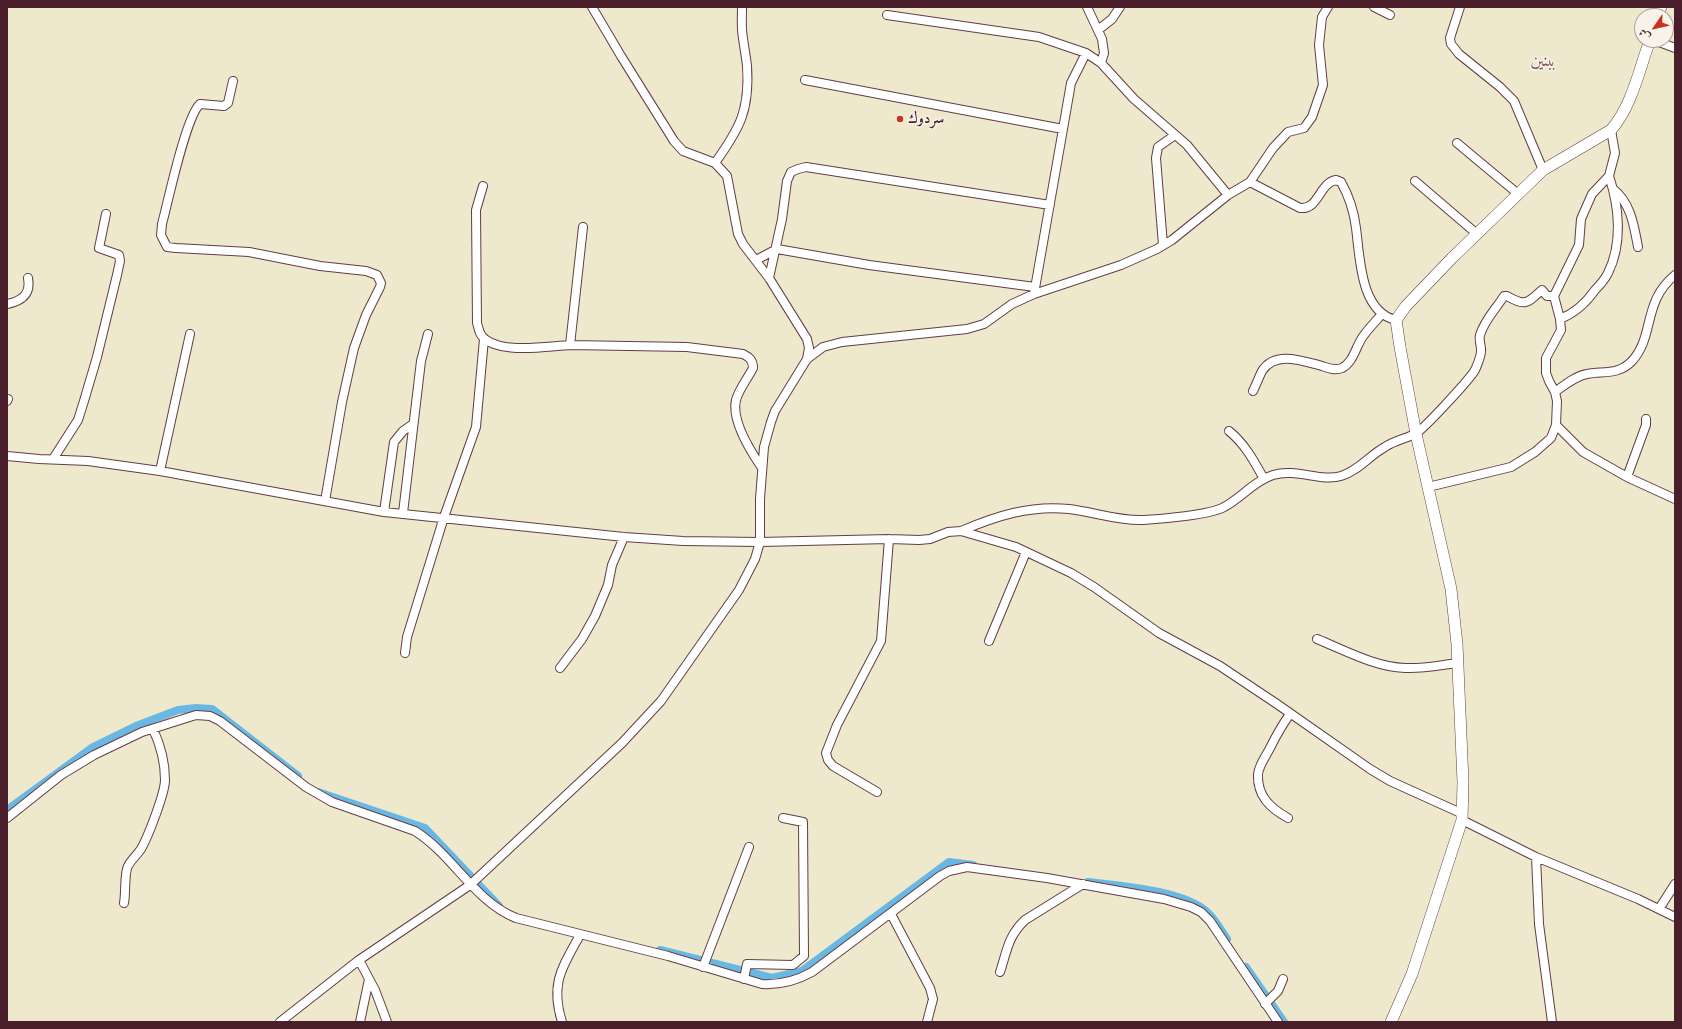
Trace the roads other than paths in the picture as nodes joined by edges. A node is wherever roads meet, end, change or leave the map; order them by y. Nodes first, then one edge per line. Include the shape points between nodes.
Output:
1 (592, 7) edge
2 (742, 7) edge
3 (1087, 7) edge
4 (1120, 7) edge
5 (1328, 7) edge
6 (1374, 7) edge
7 (1460, 7) edge
8 (888, 15) dead end
9 (1390, 15) dead end
10 (1098, 30) junction
11 (1647, 48) edge
12 (1086, 53) junction
13 (1101, 63) junction
14 (805, 80) dead end
15 (233, 81) dead end
16 (1063, 129) junction
17 (1611, 130) junction
18 (1175, 135) junction
19 (1457, 143) dead end
20 (715, 163) junction
21 (1543, 170) junction
22 (1609, 176) junction
23 (1415, 181) dead end
24 (1250, 182) junction
25 (483, 186) dead end
26 (1613, 189) junction
27 (1517, 193) junction
28 (1228, 195) junction
29 (1050, 205) junction
30 (106, 214) dead end
31 (583, 226) dead end
32 (1477, 234) junction
33 (1163, 245) junction
34 (1638, 247) dead end
35 (777, 249) junction
36 (756, 260) junction
37 (1675, 275) edge
38 (28, 278) dead end
39 (769, 278) junction
40 (1034, 290) junction
41 (1554, 296) junction
42 (7, 304) edge
43 (1382, 314) junction
44 (1560, 319) junction
45 (1396, 320) junction
46 (190, 334) dead end
47 (428, 334) dead end
48 (484, 339) junction
49 (570, 345) junction
50 (807, 359) junction
51 (1253, 391) dead end
52 (1555, 392) junction
53 (1646, 419) dead end
54 (413, 424) junction
55 (1556, 425) junction
56 (1229, 431) dead end
57 (1416, 434) junction
58 (7, 456) edge
59 (53, 459) junction
60 (762, 468) junction
61 (160, 471) junction
62 (1627, 477) junction
63 (1264, 479) junction
64 (1428, 488) junction
65 (1675, 499) edge
66 (325, 501) junction
67 (384, 512) junction
68 (403, 513) junction
69 (444, 517) junction
70 (961, 531) junction
71 (624, 537) junction
72 (889, 539) junction
73 (760, 542) junction
74 (1026, 552) junction
75 (1317, 639) dead end
76 (989, 641) dead end
77 (405, 653) dead end
78 (1458, 663) junction
79 (560, 668) dead end
80 (1290, 714) junction
81 (153, 729) junction
82 (877, 792) dead end
83 (1462, 817) junction
84 (7, 818) edge
85 (783, 818) dead end
86 (1288, 818) dead end
87 (749, 847) dead end
88 (1536, 857) junction
89 (1083, 884) junction
90 (1675, 884) edge
91 (470, 885) junction
92 (124, 903) dead end
93 (1659, 909) junction
94 (891, 914) junction
95 (1675, 917) edge
96 (580, 935) junction
97 (359, 960) junction
98 (704, 967) junction
99 (1000, 972) dead end
100 (369, 979) junction
101 (744, 979) junction
102 (1283, 979) dead end
103 (1266, 1004) junction
104 (1274, 1020) edge
105 (280, 1022) edge
106 (360, 1022) edge
107 (387, 1022) edge
108 (562, 1022) edge
109 (927, 1022) edge
110 (1391, 1022) edge
111 (1552, 1022) edge

1 - 20 street via 674,141 683,151
2 - 20 street via 742,37 747,66 745,105 739,128
3 - 10 street
4 - 10 street via 1112,19
5 - 24 street via 1322,17 1319,45 1323,85 1312,116 1304,128 1288,132
6 - 9 street
7 - 21 street via 1450,38 1451,44 1459,54 1514,101
8 - 12 street via 1039,37
10 - 13 street via 1104,53
11 - 17 main road via 1626,107
12 - 13 street
12 - 16 street via 1071,83
13 - 18 street via 1134,99
14 - 16 street
15 - 66 street via 228,103 224,106 200,104 194,112 161,235 167,247 249,252 320,266 366,271 379,278 380,287 354,348
16 - 29 street
17 - 21 main road
17 - 22 street via 1615,153
18 - 28 street via 1187,145
18 - 33 street via 1158,147 1156,158
19 - 27 street
20 - 36 street via 727,176 738,234
21 - 27 main road
22 - 26 street
22 - 41 street via 1592,194 1581,219 1579,245
23 - 32 street
24 - 28 street
24 - 43 street via 1303,209 1313,204 1330,182 1341,182 1352,207 1365,286 1372,302
25 - 48 street via 476,210 476,254 477,323
26 - 34 street via 1623,198 1628,209
26 - 44 street via 1617,231 1616,246 1608,273 1581,307
27 - 32 main road
28 - 33 street
29 - 35 street via 806,167 791,172 787,181
29 - 40 street
30 - 59 street via 100,248 119,256 117,275 78,420
31 - 49 street
32 - 45 main road via 1406,306
33 - 40 street via 1131,261
35 - 36 street
35 - 39 street
35 - 40 street
36 - 39 street
37 - 52 street via 1665,283 1655,299 1642,345 1632,361 1614,372 1586,374
38 - 42 street via 30,286 27,294
39 - 50 street via 807,339
40 - 50 street via 984,324 967,329 842,342 823,347
41 - 44 street
41 - 57 street via 1547,296 1542,290 1527,303 1522,304 1504,296 1491,313 1479,336 1481,349 1474,371
43 - 45 street
43 - 51 street via 1363,336 1349,364 1344,367 1331,369 1296,358 1280,360 1270,363 1263,370
44 - 52 street via 1560,330 1546,358 1546,373
45 - 57 main road
46 - 61 street
47 - 54 street via 421,361
48 - 49 street via 492,344 518,348
48 - 69 street via 476,427
49 - 60 street via 688,347 749,357 754,368 739,392 735,409 736,419 751,452
50 - 60 street via 775,411 767,435
52 - 55 street
53 - 62 street
54 - 67 street via 394,442
54 - 68 street
55 - 62 street via 1583,452
55 - 64 street via 1546,444 1516,464 1487,474
56 - 63 street via 1246,448
57 - 63 street via 1394,440 1344,475 1332,477 1286,472
57 - 64 main road
58 - 59 street
59 - 61 street
60 - 73 street
61 - 66 street
62 - 65 street
63 - 70 street via 1224,508 1211,512 1128,520 1069,509 1032,508 1000,515
64 - 78 main road via 1451,589
66 - 67 street
67 - 68 street
68 - 69 street
69 - 71 street
69 - 77 street via 407,637
70 - 72 street via 948,532 930,539
70 - 74 street
71 - 73 street
71 - 79 street via 595,616 582,639
72 - 73 street
72 - 82 street via 881,641 837,725 826,753 833,766
73 - 91 street via 755,559 738,590 661,701 622,743
74 - 76 street
74 - 80 street via 1094,587 1159,633 1220,666
75 - 78 street via 1393,667
78 - 83 main road
80 - 83 street via 1390,781
80 - 86 street via 1278,730 1258,774 1265,801 1273,810
81 - 84 street via 78,764
81 - 91 street via 196,715 215,718 319,796 415,831 426,838
81 - 92 street via 159,742 165,781 145,841 127,868
83 - 88 street
83 - 110 main road via 1412,974
85 - 101 street via 803,822 804,956 793,964 747,964
87 - 98 street
88 - 93 street
88 - 111 street via 1539,924
89 - 94 street via 977,868 959,868 940,876
89 - 99 street via 1018,927 1012,934
89 - 103 street via 1164,899 1201,912 1210,921
90 - 93 street
91 - 96 street via 506,914
91 - 97 street
93 - 95 street
94 - 101 street via 801,978 773,985
94 - 109 street via 930,988 932,999
96 - 98 street
96 - 108 street via 557,981 556,997
97 - 100 street
97 - 105 street
98 - 101 street
100 - 106 street
100 - 107 street
102 - 103 street via 1278,991
103 - 104 street

